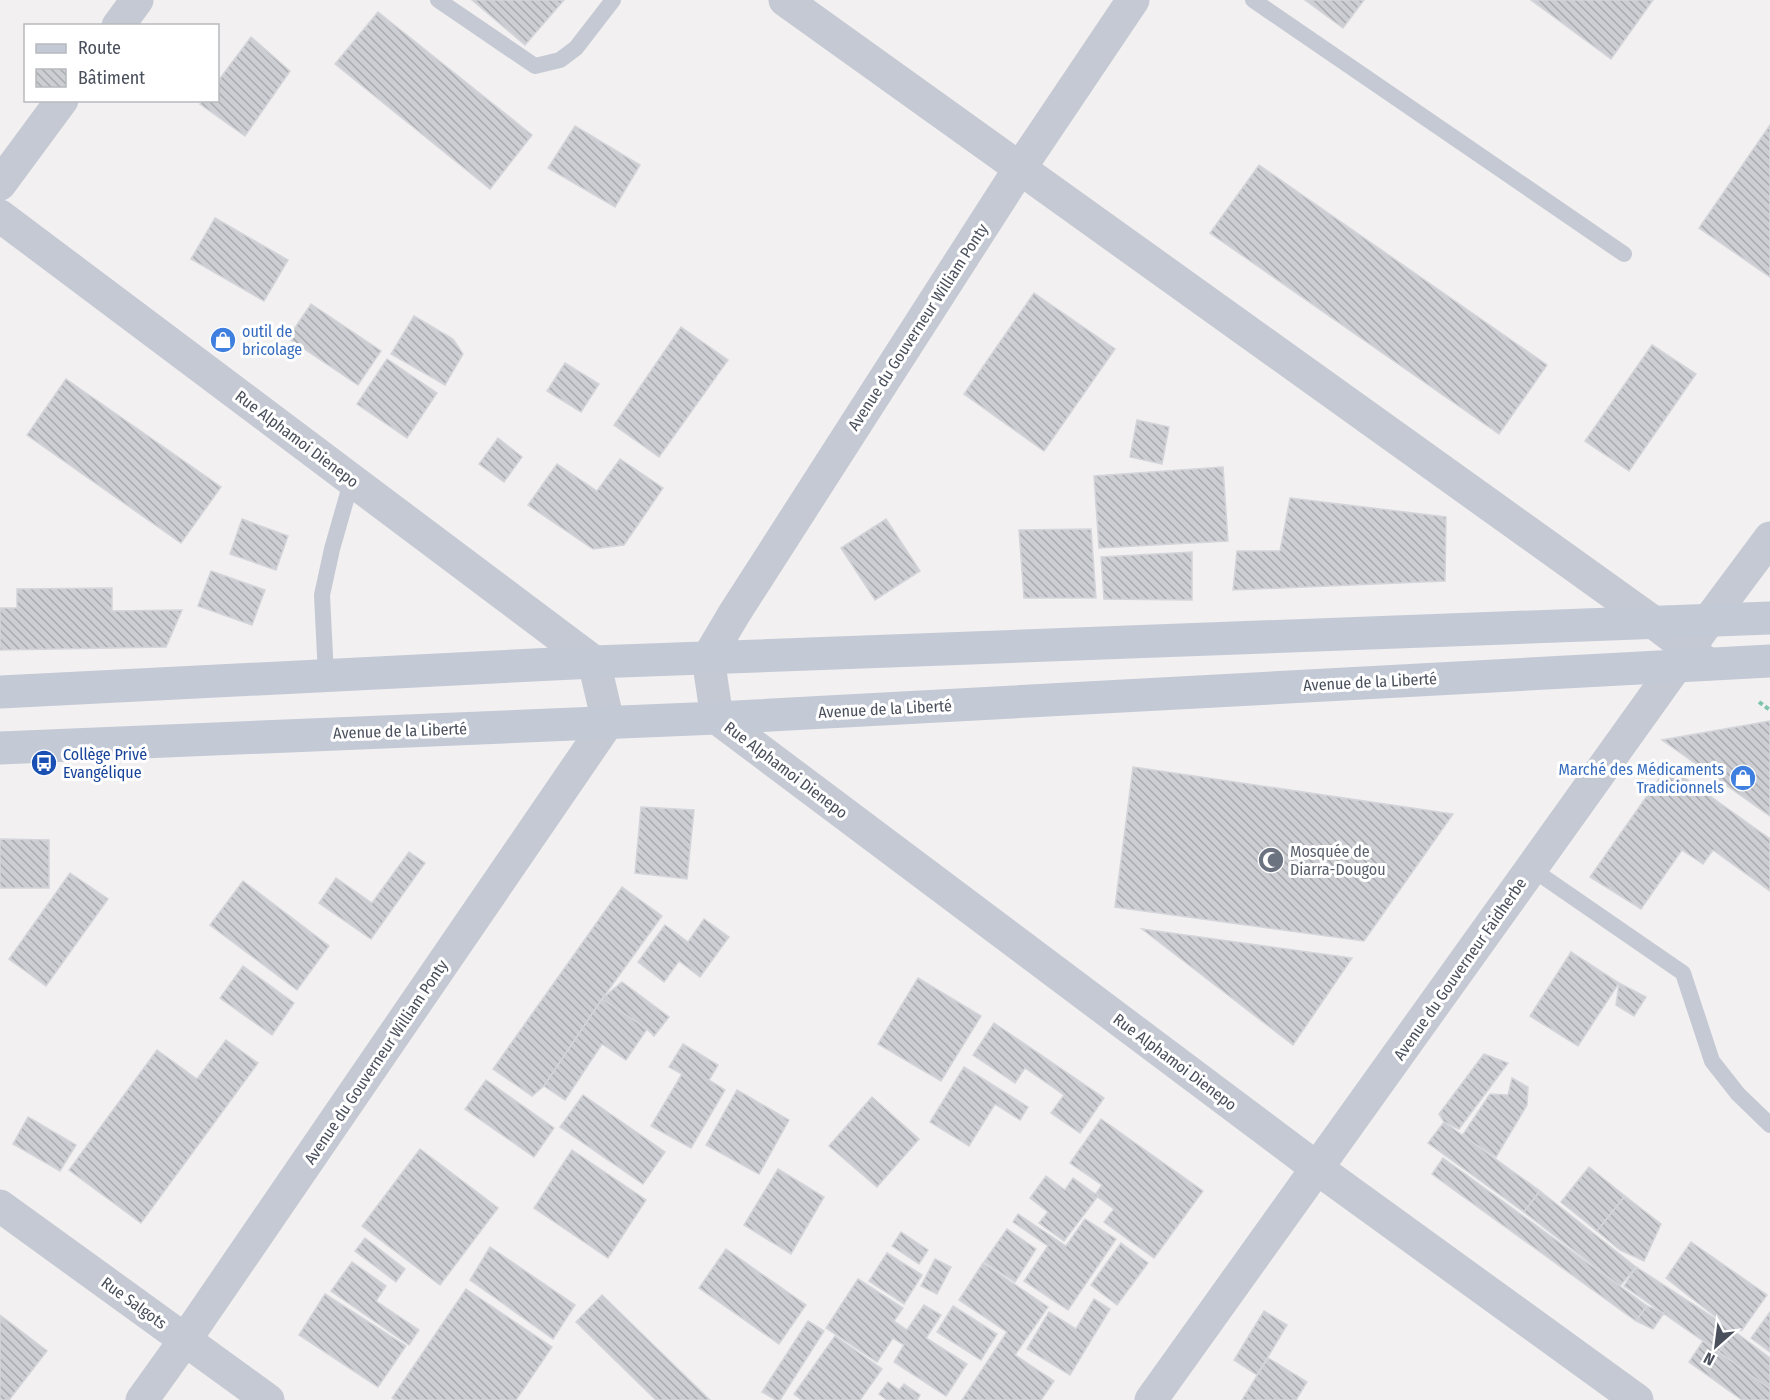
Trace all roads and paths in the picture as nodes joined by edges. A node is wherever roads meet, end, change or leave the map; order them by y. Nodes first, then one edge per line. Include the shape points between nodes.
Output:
1 (137, 0) edge
2 (438, 0) edge
3 (613, 0) edge
4 (785, 0) edge
5 (1133, 0) edge
6 (1253, 0) edge
7 (119, 24) edge
8 (61, 102) edge
9 (1020, 168) junction
10 (0, 184) edge
11 (0, 216) edge
12 (1624, 254) dead end
13 (352, 479) junction
14 (1770, 538) edge
15 (1770, 618) edge
16 (1709, 620) junction
17 (1653, 622) junction
18 (708, 658) junction
19 (1691, 660) junction
20 (1770, 661) edge
21 (594, 662) junction
22 (326, 676) junction
23 (0, 692) edge
24 (717, 718) junction
25 (608, 722) junction
26 (0, 748) edge
27 (1532, 868) junction
28 (1770, 1125) edge
29 (1318, 1169) junction
30 (0, 1206) edge
31 (185, 1340) junction
32 (142, 1400) edge
33 (268, 1400) edge
34 (1150, 1400) edge
35 (1637, 1400) edge

1 - 7 street
2 - 3 lane via 535,66 560,60 576,48
4 - 9 street
5 - 9 street, Avenue du Gouverneur William Ponty
6 - 12 lane
8 - 10 street
9 - 17 street
9 - 18 street, Avenue du Gouverneur William Ponty
11 - 13 street, Rue Alphamoi Dienepo
13 - 21 street, Rue Alphamoi Dienepo
13 - 22 lane via 322,595
14 - 16 street, Avenue du Gouverneur Faidherbe
15 - 16 main road
16 - 17 main road
16 - 19 street, Avenue du Gouverneur Faidherbe
17 - 18 main road
17 - 19 street
18 - 21 main road
18 - 24 street
19 - 20 main road, Avenue de la Liberté
19 - 24 main road, Avenue de la Liberté
19 - 27 street, Avenue du Gouverneur Faidherbe
21 - 22 main road
21 - 25 street
22 - 23 main road
24 - 25 main road, Avenue de la Liberté
24 - 29 street, Rue Alphamoi Dienepo
25 - 26 main road, Avenue de la Liberté
25 - 31 street, Avenue du Gouverneur William Ponty
27 - 28 lane via 1683,973 1712,1061
27 - 29 street, Avenue du Gouverneur Faidherbe
29 - 34 street, Avenue du Gouverneur Faidherbe
29 - 35 street, Rue Alphamoi Dienepo
30 - 31 street, Rue Salgots
31 - 32 street, Avenue du Gouverneur William Ponty
31 - 33 street, Rue Salgots

